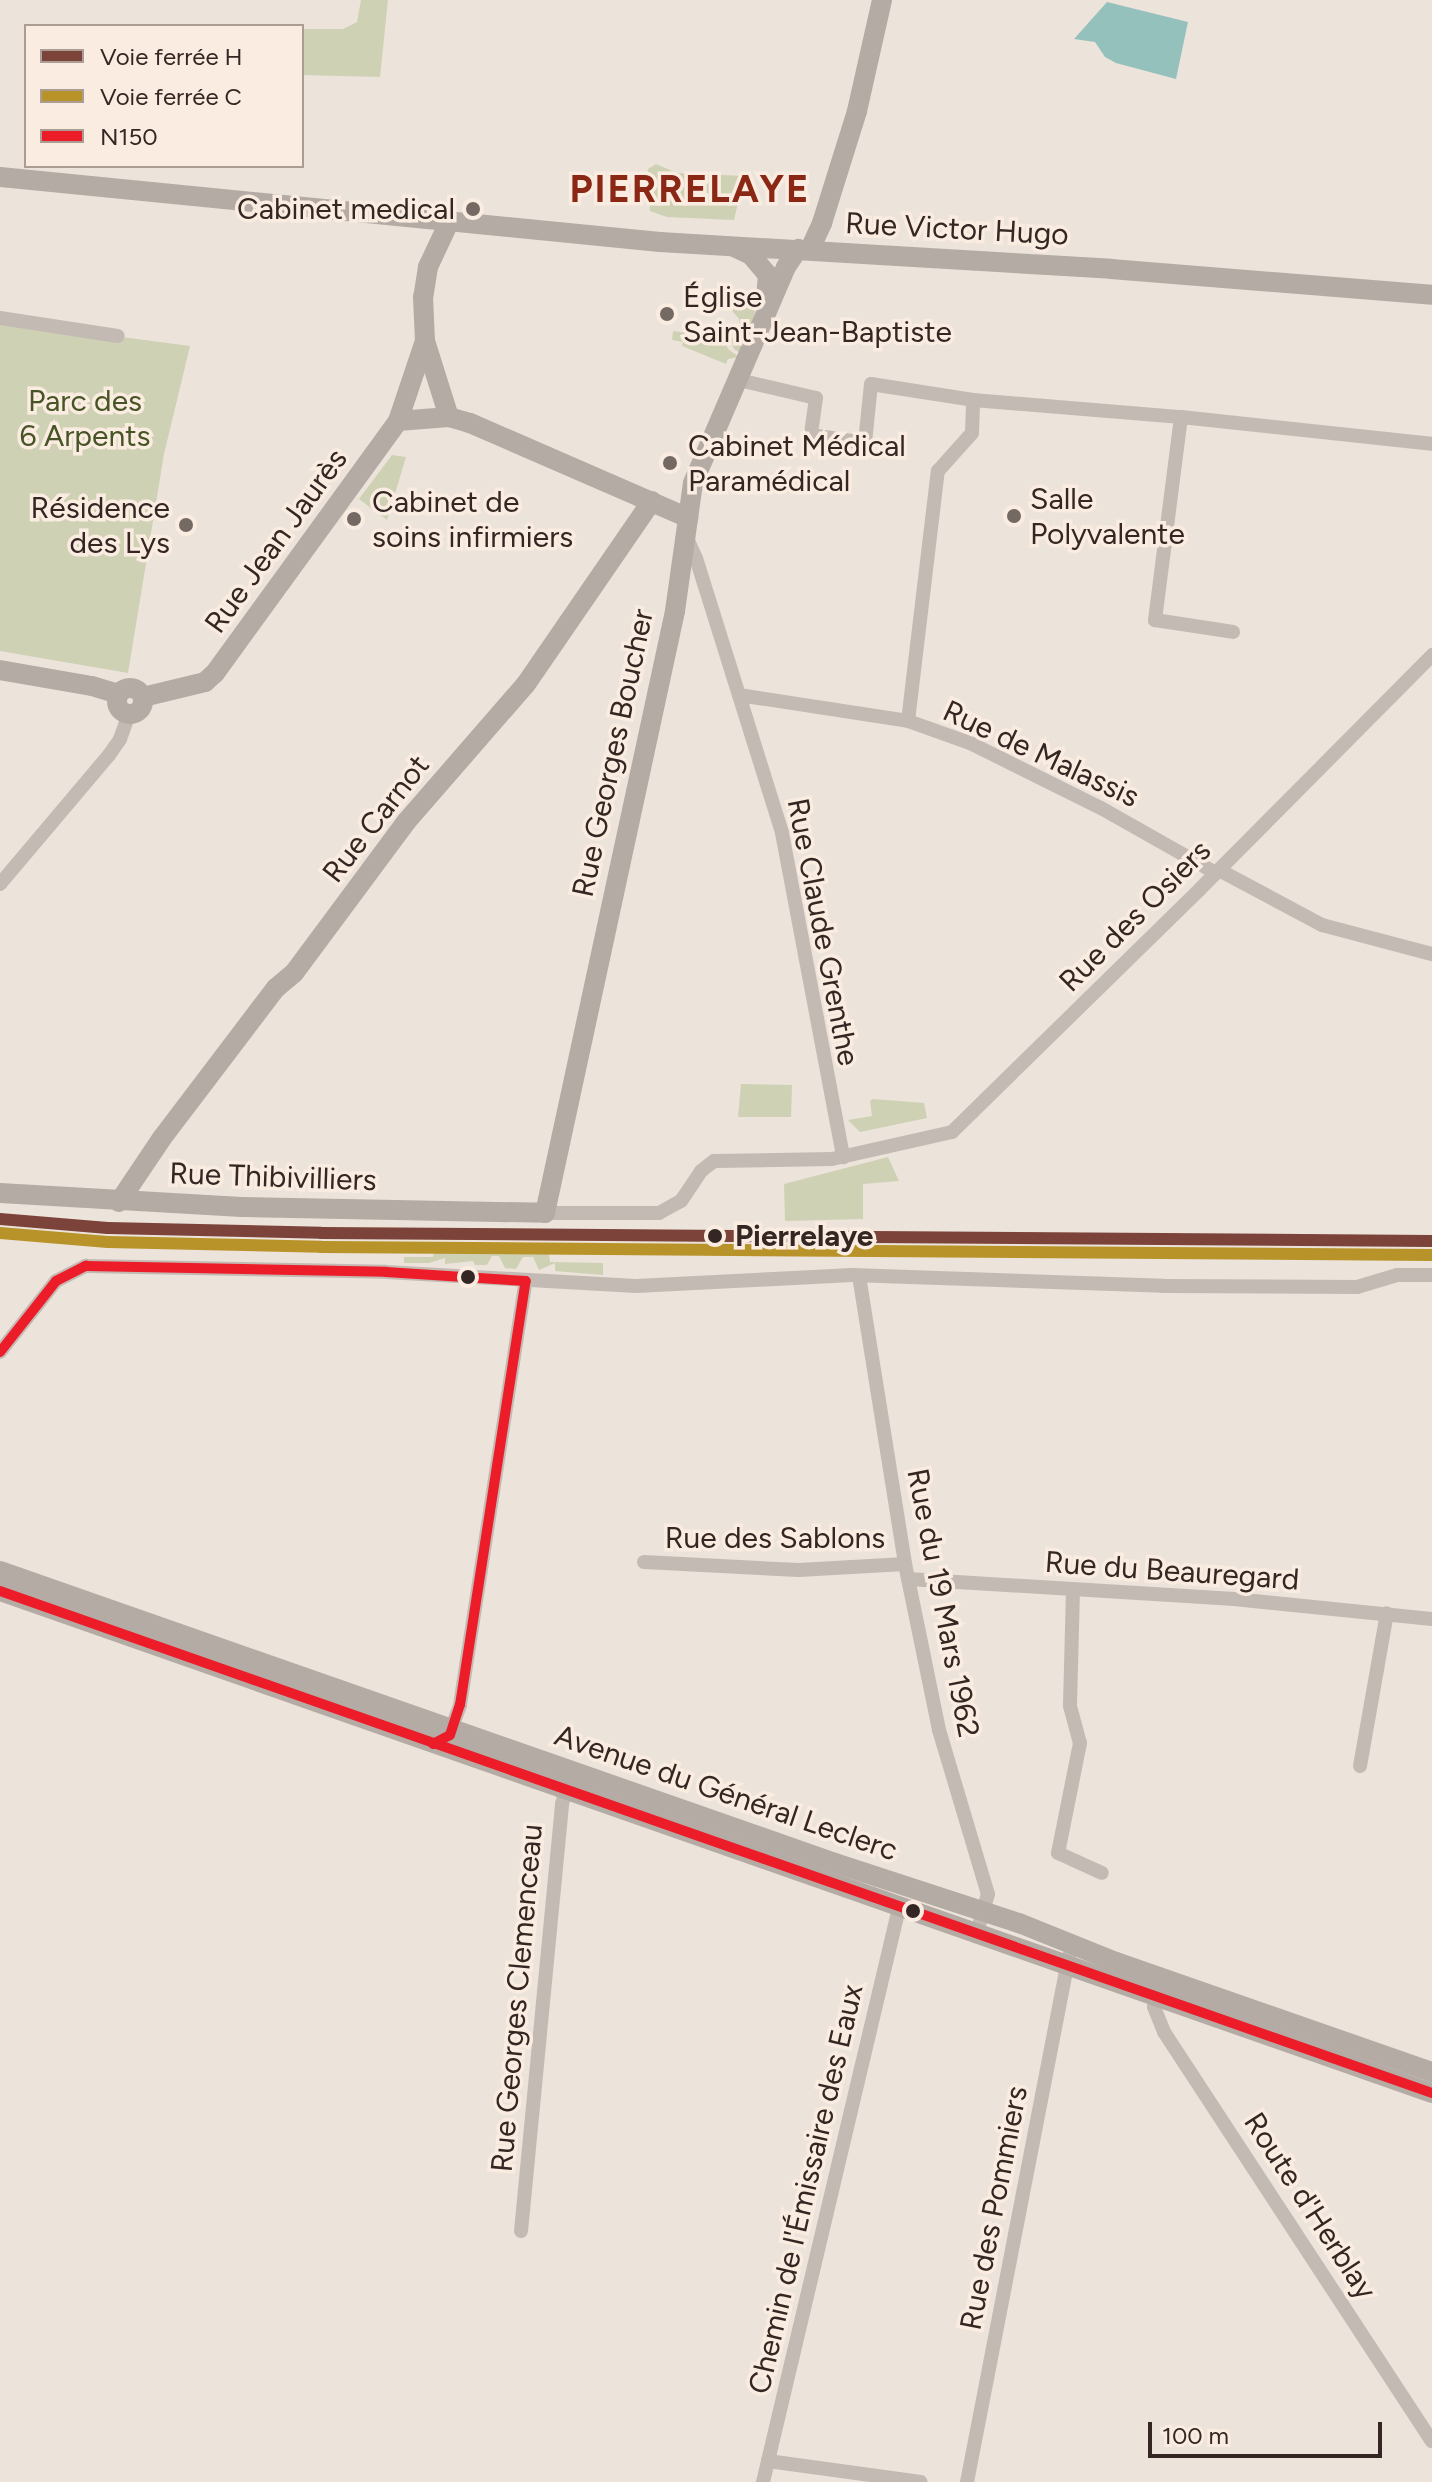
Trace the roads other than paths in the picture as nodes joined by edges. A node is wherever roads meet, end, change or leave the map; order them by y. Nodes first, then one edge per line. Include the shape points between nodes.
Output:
1 (882, 0) edge
2 (0, 177) edge
3 (450, 220) junction
4 (734, 247) junction
5 (804, 249) junction
6 (1432, 295) edge
7 (764, 316) junction
8 (0, 318) edge
9 (118, 336) dead end
10 (425, 341) junction
11 (739, 380) junction
12 (973, 400) junction
13 (449, 417) junction
14 (1181, 417) junction
15 (398, 421) junction
16 (1432, 444) edge
17 (652, 501) junction
18 (687, 527) junction
19 (1233, 632) dead end
20 (1432, 655) edge
21 (0, 670) edge
22 (119, 694) junction
23 (739, 695) junction
24 (143, 697) junction
25 (129, 714) junction
26 (908, 721) junction
27 (1218, 871) junction
28 (0, 884) edge
29 (1432, 954) edge
30 (843, 1157) junction
31 (0, 1193) edge
32 (119, 1202) junction
33 (545, 1213) junction
34 (1432, 1275) edge
35 (859, 1276) junction
36 (526, 1281) junction
37 (0, 1352) edge
38 (644, 1562) dead end
39 (0, 1571) edge
40 (906, 1572) junction
41 (1073, 1590) junction
42 (0, 1591) edge
43 (1387, 1613) junction
44 (1432, 1619) edge
45 (454, 1729) junction
46 (433, 1744) junction
47 (1360, 1766) dead end
48 (569, 1780) junction
49 (1102, 1873) dead end
50 (899, 1908) junction
51 (984, 1911) junction
52 (1008, 1920) junction
53 (976, 1936) junction
54 (1000, 1944) junction
55 (1072, 1945) junction
56 (1067, 1966) junction
57 (1159, 1987) junction
58 (1432, 2072) edge
59 (1432, 2093) edge
60 (521, 2231) dead end
61 (1432, 2441) edge
62 (768, 2461) junction
63 (763, 2482) edge
64 (921, 2482) edge
65 (967, 2482) edge

1 - 5 street, Rue Georges Boucher via 857,111 822,223
2 - 3 street, Rue Victor Hugo
3 - 4 street, Rue Victor Hugo
3 - 10 street via 428,267
4 - 5 street, Rue Victor Hugo
4 - 7 street, Rue Georges Boucher via 751,255 768,275
5 - 6 street, Rue Victor Hugo
5 - 7 street, Rue Georges Boucher
7 - 11 street, Rue Georges Boucher
8 - 9 street
10 - 13 street
10 - 15 street, Rue Jean Jaurès
11 - 12 street via 816,398 811,435 865,443 871,384
11 - 18 street, Rue Georges Boucher via 693,483
12 - 14 street
12 - 26 street via 972,433 938,471
13 - 15 street
13 - 17 street
14 - 16 street
14 - 19 street via 1155,620
15 - 24 street, Rue Jean Jaurès via 215,673 205,682
17 - 18 street
17 - 32 street, Rue Carnot via 526,684 406,822 162,1138
18 - 23 street, Rue Claude Grenthe
18 - 33 street, Rue Georges Boucher via 672,626
20 - 27 street, Rue des Osiers
21 - 22 street
22 - 24 street via 134,689
22 - 25 street via 119,708
23 - 26 street, Rue de Malassis
23 - 30 street, Rue Claude Grenthe via 782,833
24 - 25 street via 141,709
25 - 28 street via 109,755
26 - 27 street, Rue de Malassis via 970,743
27 - 29 street, Rue de Malassis via 1322,925
27 - 30 street, Rue des Osiers via 952,1132
30 - 33 street, Rue des Osiers via 714,1161 681,1201 659,1213
31 - 32 street, Rue Thibivilliers
32 - 33 street, Rue Thibivilliers
34 - 35 street via 1397,1275 1357,1287
35 - 36 street via 636,1286
35 - 40 street, Rue du 19 Mars 1962
36 - 37 street via 386,1272 86,1266 56,1281
36 - 45 street
38 - 40 street, Rue des Sablons
39 - 45 street, Avenue du Général Leclerc
40 - 41 street, Rue du Beauregard
40 - 51 street, Rue du 19 Mars 1962 via 939,1730 988,1894
41 - 43 street, Rue du Beauregard
41 - 49 street via 1070,1706 1080,1743 1058,1853
42 - 46 street, Avenue du Général Leclerc
43 - 44 street, Rue du Beauregard
43 - 47 street
45 - 46 street
45 - 48 street, Avenue du Général Leclerc
46 - 48 street, Avenue du Général Leclerc
48 - 50 street, Avenue du Général Leclerc
48 - 51 street, Avenue du Général Leclerc
48 - 60 street, Rue Georges Clemenceau
50 - 53 street, Avenue du Général Leclerc
50 - 62 street, Chemin de l'Émissaire des Eaux
51 - 52 street, Avenue du Général Leclerc
51 - 53 street, Rue du 19 Mars 1962
52 - 54 street
52 - 55 street, Avenue du Général Leclerc
53 - 54 street, Avenue du Général Leclerc
54 - 56 street, Avenue du Général Leclerc
55 - 56 street, Rue des Pommiers
55 - 57 street, Avenue du Général Leclerc
56 - 57 street, Avenue du Général Leclerc
56 - 65 street, Rue des Pommiers
57 - 58 street, Avenue du Général Leclerc
57 - 59 street, Avenue du Général Leclerc
57 - 61 street, Route d'Herblay via 1154,2007 1164,2032
62 - 63 street, Chemin de l'Émissaire des Eaux
62 - 64 street

